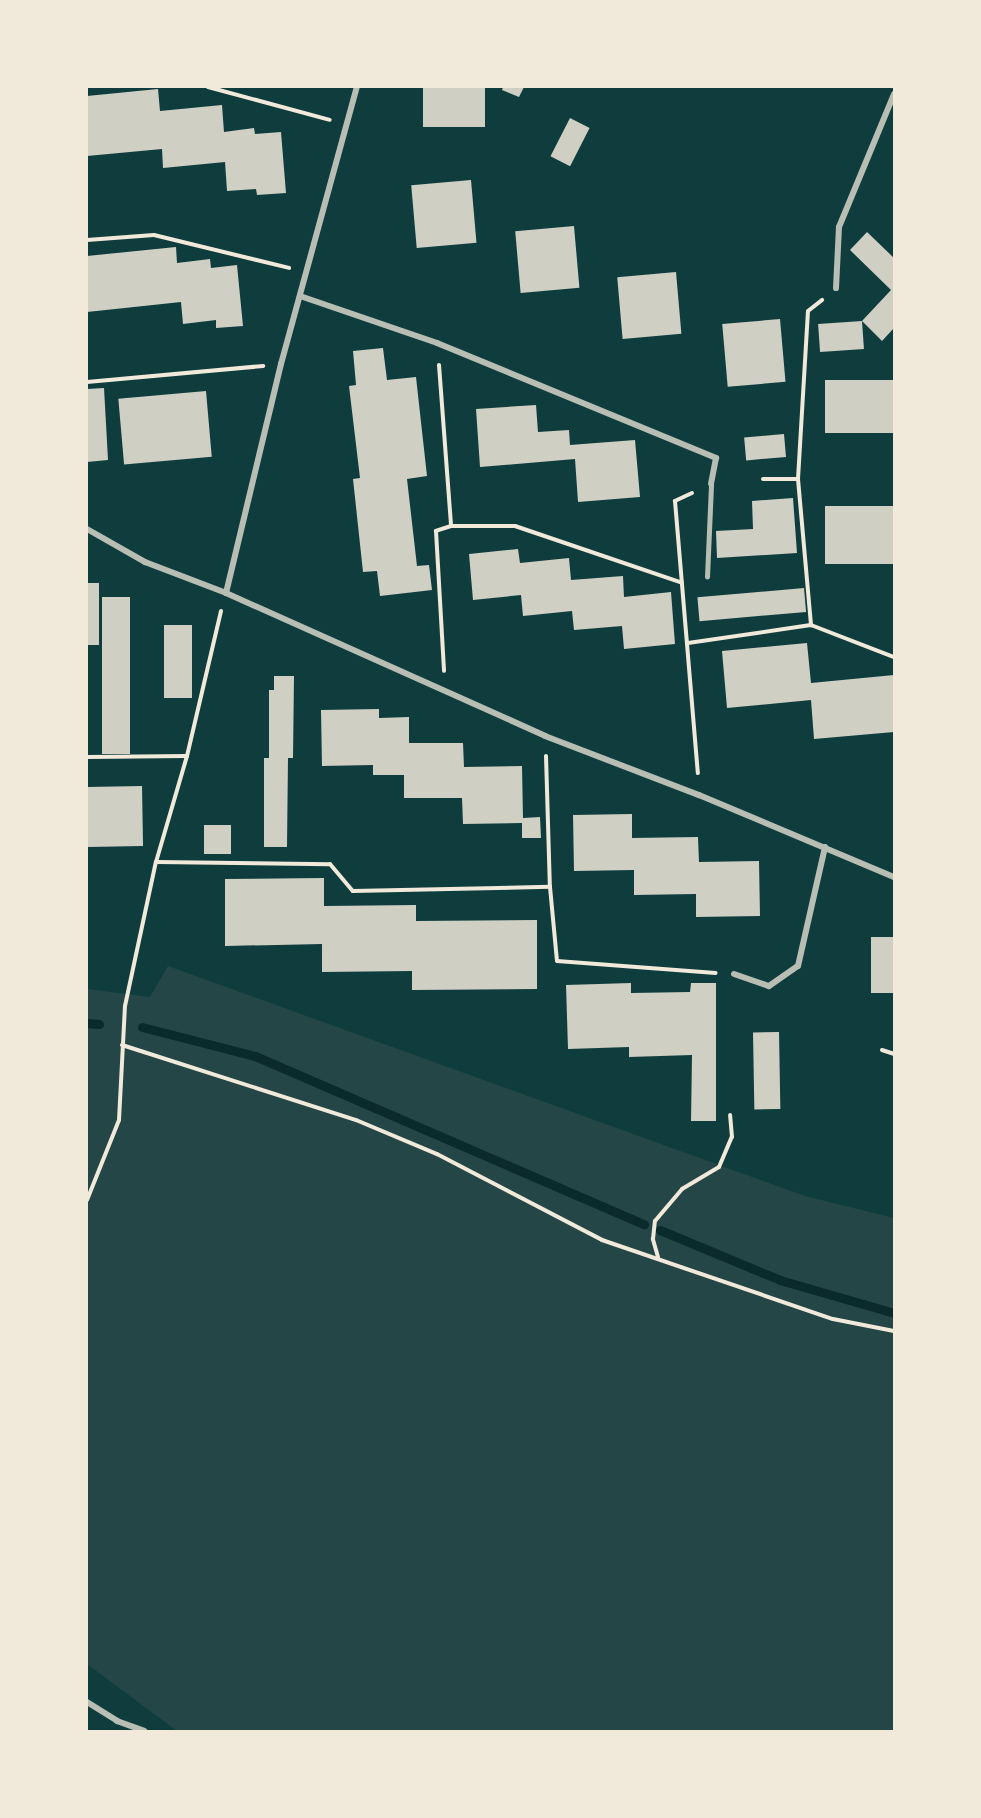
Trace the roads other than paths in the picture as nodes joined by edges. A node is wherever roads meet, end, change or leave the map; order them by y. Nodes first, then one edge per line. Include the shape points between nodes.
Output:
1 (357, 87) edge
2 (894, 94) edge
3 (836, 288) road end
4 (300, 296) junction
5 (711, 484) joint
6 (87, 529) edge
7 (707, 577) dead end
8 (226, 593) junction
9 (825, 847) junction
10 (894, 877) edge
11 (734, 974) road end
12 (87, 1702) edge
13 (144, 1731) edge

1 - 4 street
2 - 3 street via 839,227
4 - 5 street via 437,343 716,458
4 - 8 street
5 - 7 lane
6 - 8 street via 145,562
8 - 9 street via 545,736
9 - 10 street
9 - 11 street via 798,966 769,986
12 - 13 street via 117,1721

